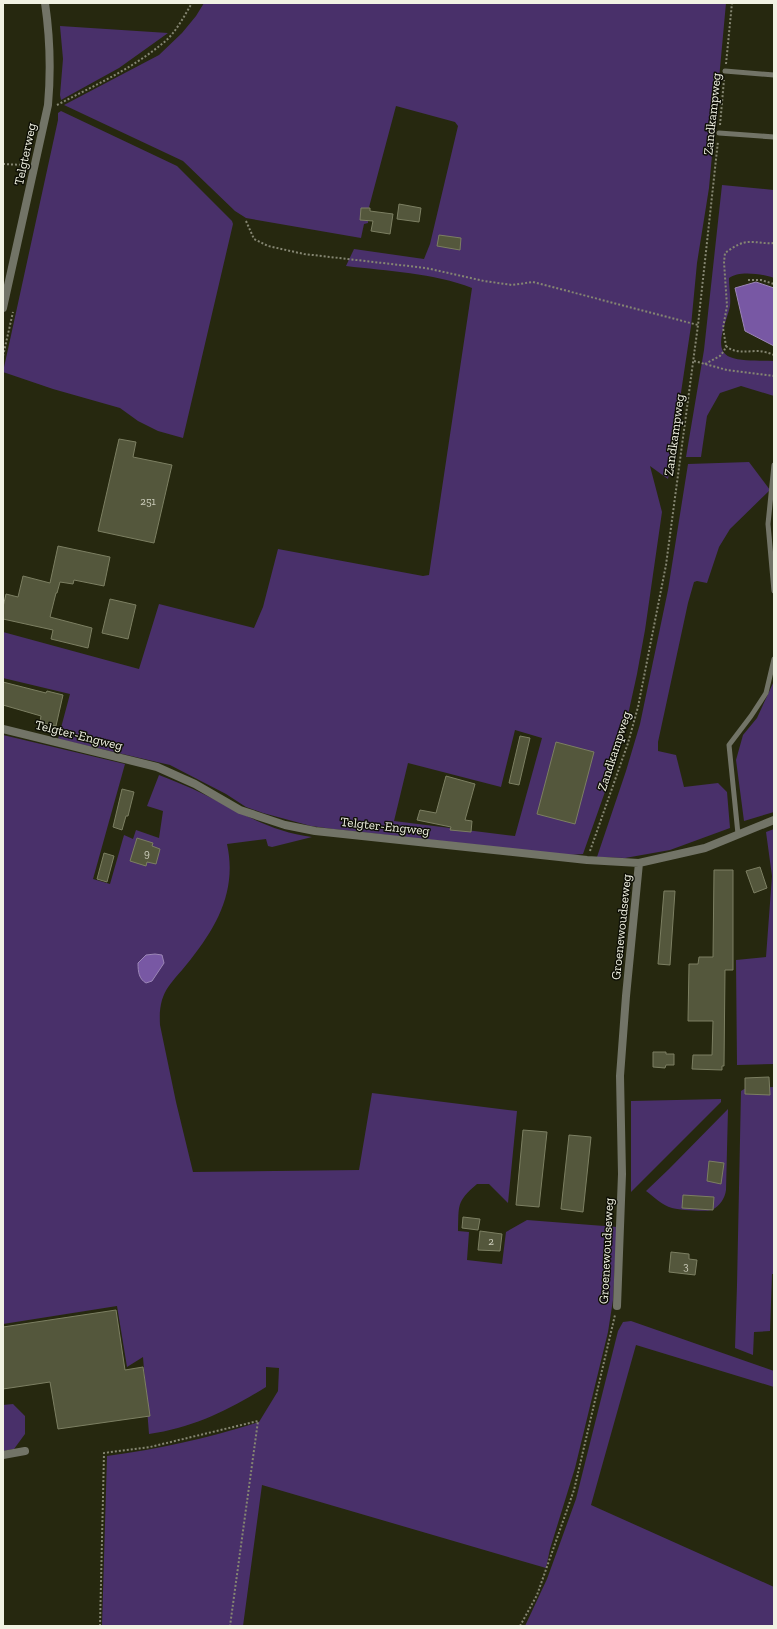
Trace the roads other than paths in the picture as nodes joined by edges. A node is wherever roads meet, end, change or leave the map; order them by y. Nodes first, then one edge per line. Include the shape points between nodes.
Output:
1 (45, 3) edge
2 (725, 71) road end
3 (774, 75) edge
4 (719, 134) road end
5 (774, 137) edge
6 (3, 308) edge
7 (774, 465) edge
8 (774, 591) edge
9 (774, 659) edge
10 (3, 729) edge
11 (774, 820) edge
12 (738, 834) junction
13 (639, 863) junction
14 (617, 1306) road end
15 (25, 1451) dead end
16 (3, 1455) edge

1 - 6 street, Telgterweg via 50,47 48,105
2 - 3 lane
4 - 5 lane
7 - 8 lane via 768,524
9 - 12 lane via 766,692 729,745
10 - 13 street, Telgter-Engweg via 157,767 196,784 240,810 285,825 315,831 587,860
11 - 12 street, Telgter-Engweg
12 - 13 street, Telgter-Engweg via 704,848
13 - 14 street, Groenewoudseweg via 620,1076 622,1174
15 - 16 street

